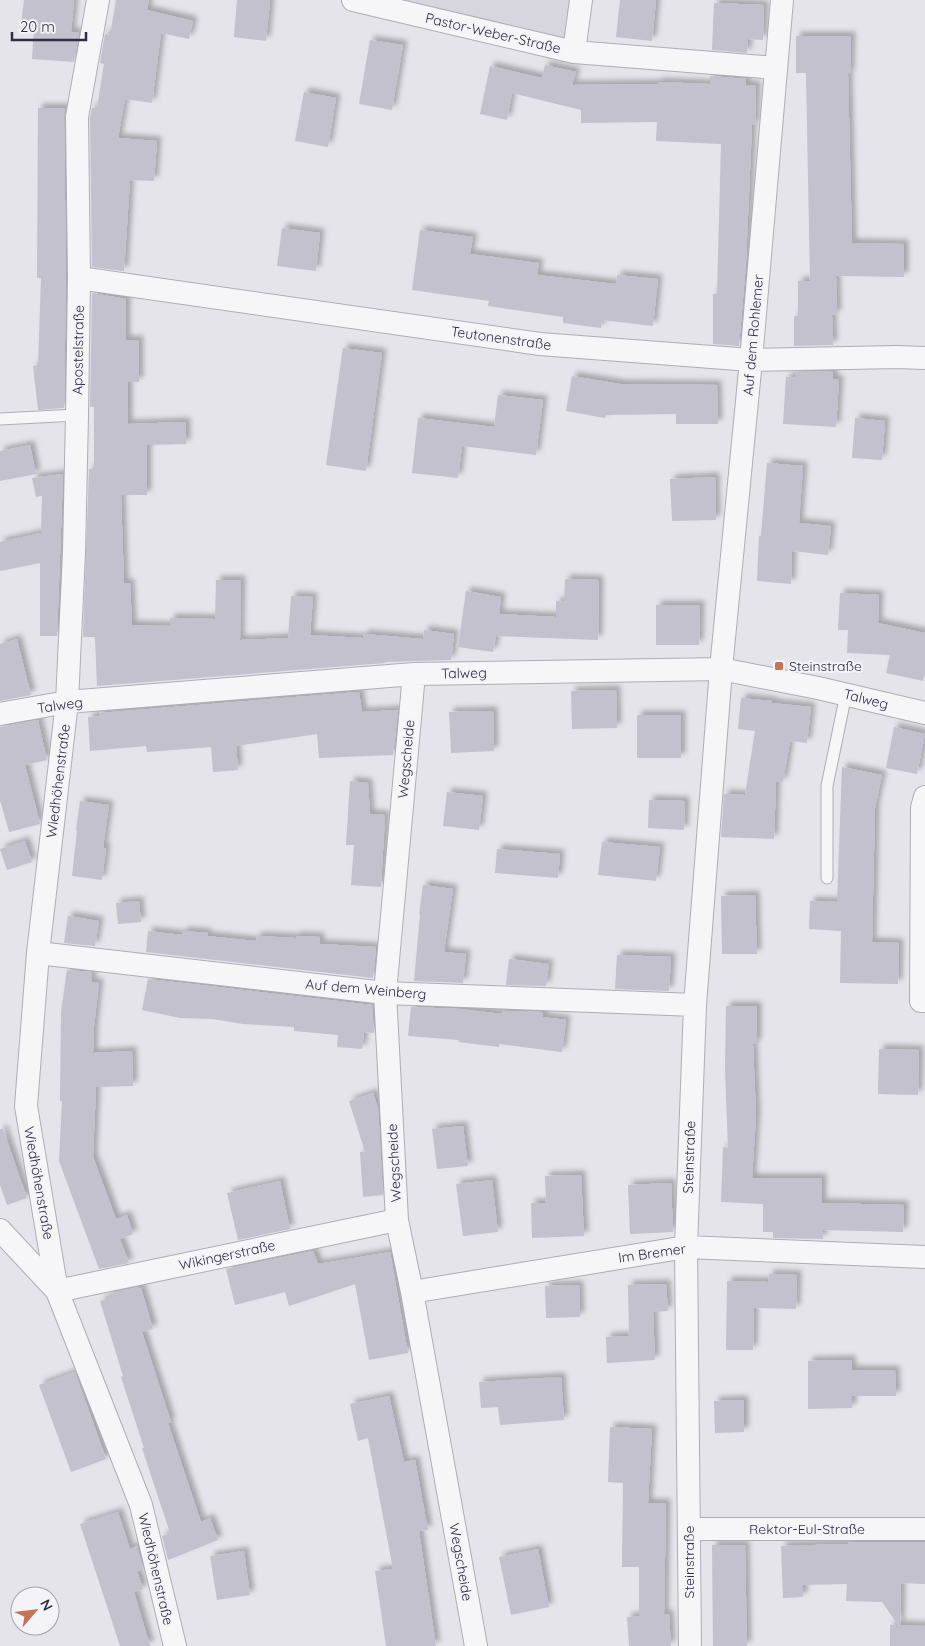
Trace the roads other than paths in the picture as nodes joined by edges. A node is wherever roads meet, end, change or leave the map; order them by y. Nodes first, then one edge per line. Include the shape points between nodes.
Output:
1 (98, 0) edge
2 (353, 0) edge
3 (581, 0) edge
4 (782, 0) edge
5 (574, 52) junction
6 (776, 68) junction
7 (79, 278) junction
8 (925, 358) edge
9 (751, 360) junction
10 (77, 415) junction
11 (0, 419) edge
12 (721, 669) junction
13 (414, 674) junction
14 (846, 694) junction
15 (67, 702) junction
16 (925, 713) edge
17 (0, 714) edge
18 (925, 797) edge
19 (828, 878) dead end
20 (38, 953) junction
21 (386, 993) junction
22 (925, 1001) edge
23 (695, 1004) junction
24 (397, 1220) junction
25 (0, 1230) edge
26 (686, 1247) junction
27 (925, 1257) edge
28 (57, 1291) junction
29 (412, 1292) junction
30 (925, 1529) edge
31 (689, 1530) junction
32 (175, 1646) edge
33 (476, 1646) edge
34 (690, 1646) edge

1 - 7 street, Apostelstraße via 78,117
2 - 5 street, Pastor-Weber-Straße
3 - 5 street, Pastor-Weber-Straße
4 - 6 street, Auf dem Rohlemer
5 - 6 street, Pastor-Weber-Straße
6 - 9 street, Auf dem Rohlemer
7 - 9 street, Teutonenstraße via 540,344
7 - 10 street, Apostelstraße
8 - 9 street, Teutonenstraße
9 - 12 street, Auf dem Rohlemer
10 - 11 lane
10 - 15 street, Apostelstraße
12 - 13 street, Talweg
12 - 14 street, Talweg
12 - 23 street, Steinstraße
13 - 15 street, Talweg
13 - 21 street, Wegscheide
14 - 16 street, Talweg
14 - 19 lane via 827,786
15 - 17 street, Talweg
15 - 20 street, Wiedhöhenstraße
18 - 22 street via 922,808 920,1001
20 - 21 street, Auf dem Weinberg
20 - 28 street, Wiedhöhenstraße via 26,1106
21 - 23 street, Auf dem Weinberg
21 - 24 street, Wegscheide
23 - 26 street, Steinstraße
24 - 28 street, Wikingerstraße
24 - 29 street, Wegscheide
25 - 28 street
26 - 27 street, Im Bremer
26 - 29 street, Im Bremer
26 - 31 street, Steinstraße
28 - 32 street, Wiedhöhenstraße via 141,1505
29 - 33 street, Wegscheide
30 - 31 street, Rektor-Eul-Straße
31 - 34 street, Steinstraße

